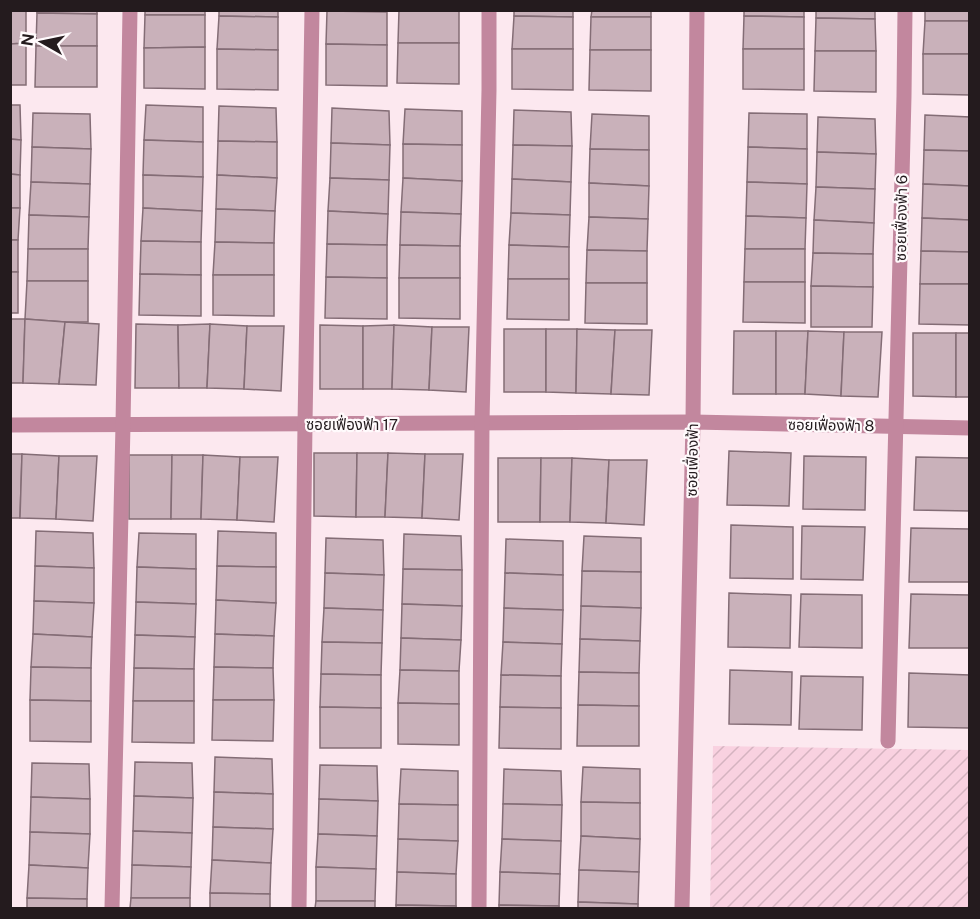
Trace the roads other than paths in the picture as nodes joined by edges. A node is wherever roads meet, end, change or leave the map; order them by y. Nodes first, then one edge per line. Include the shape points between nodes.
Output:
1 (130, 10) edge
2 (312, 10) edge
3 (489, 10) edge
4 (697, 10) edge
5 (905, 10) edge
6 (693, 422) junction
7 (482, 423) junction
8 (305, 424) junction
9 (10, 425) edge
10 (123, 425) junction
11 (896, 426) junction
12 (969, 428) edge
13 (888, 741) dead end
14 (112, 909) edge
15 (299, 909) edge
16 (479, 909) edge
17 (682, 909) edge

1 - 10 street
2 - 8 street
3 - 7 street
4 - 6 street, ซอยเฟื่องฟ้า
5 - 11 street, ซอยเฟื่องฟ้า 6
6 - 7 street, ซอยเฟื่องฟ้า 17
6 - 11 street, ซอยเฟื่องฟ้า 8
6 - 17 street, ซอยเฟื่องฟ้า
7 - 8 street, ซอยเฟื่องฟ้า 17
7 - 16 street
8 - 10 street, ซอยเฟื่องฟ้า 17
8 - 15 street
9 - 10 street, ซอยเฟื่องฟ้า 17
10 - 14 street
11 - 12 street, ซอยเฟื่องฟ้า 8
11 - 13 street, ซอยเฟื่องฟ้า 6

